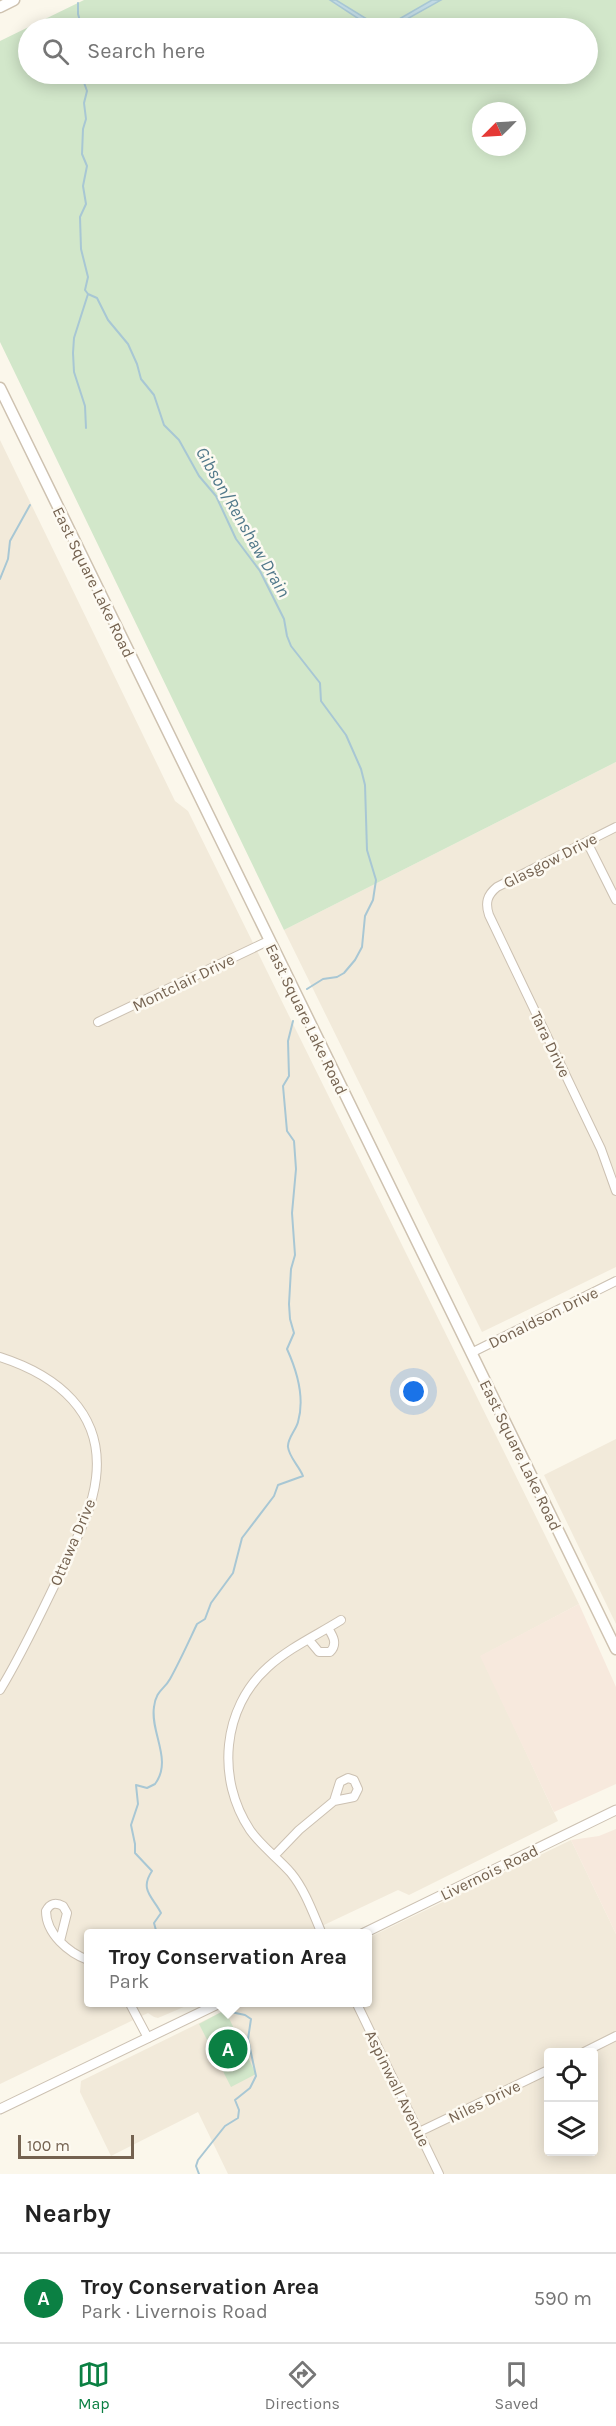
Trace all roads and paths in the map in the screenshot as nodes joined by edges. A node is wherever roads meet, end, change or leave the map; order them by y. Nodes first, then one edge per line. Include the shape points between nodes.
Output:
1 (14, 0) edge
2 (0, 7) edge
3 (0, 388) edge
4 (616, 827) edge
5 (587, 842) junction
6 (488, 898) joint
7 (616, 900) edge
8 (268, 941) junction
9 (98, 1022) dead end
10 (616, 1191) edge
11 (616, 1281) edge
12 (471, 1353) junction
13 (0, 1357) edge
14 (340, 1620) dead end
15 (328, 1628) junction
16 (309, 1640) junction
17 (616, 1648) edge
18 (0, 1690) edge
19 (334, 1801) dead end
20 (616, 1810) edge
21 (274, 1856) junction
22 (320, 1929) edge
23 (372, 1929) edge
24 (60, 1941) dead end
25 (84, 1958) edge
26 (132, 2007) edge
27 (212, 2007) edge
28 (358, 2007) edge
29 (616, 2036) edge
30 (148, 2038) junction
31 (592, 2048) edge
32 (544, 2072) edge
33 (0, 2109) edge
34 (419, 2132) junction
35 (440, 2174) edge

1 - 2 main road
3 - 8 main road, East Square Lake Road
4 - 5 street, Glasgow Drive
5 - 6 street, Glasgow Drive via 497,887
5 - 7 street
6 - 10 street, Tara Drive via 489,915 601,1149
8 - 9 street, Montclair Drive
8 - 12 main road, East Square Lake Road
11 - 12 street, Donaldson Drive
12 - 17 main road, East Square Lake Road
13 - 18 street, Ottawa Drive via 46,1377 74,1400 90,1428 97,1466 93,1493 79,1533
14 - 15 street
15 - 16 street
15 - 16 street via 334,1641 330,1652 319,1652
16 - 21 street via 270,1665 251,1685 230,1735 230,1773 242,1814 251,1831
19 - 21 street
20 - 23 street, Livernois Road
21 - 22 street via 297,1882
24 - 25 street via 71,1953
26 - 30 street
27 - 30 street
28 - 34 street, Aspinwall Avenue
29 - 31 street
30 - 33 street
32 - 34 street, Niles Drive
34 - 35 street, Aspinwall Avenue

